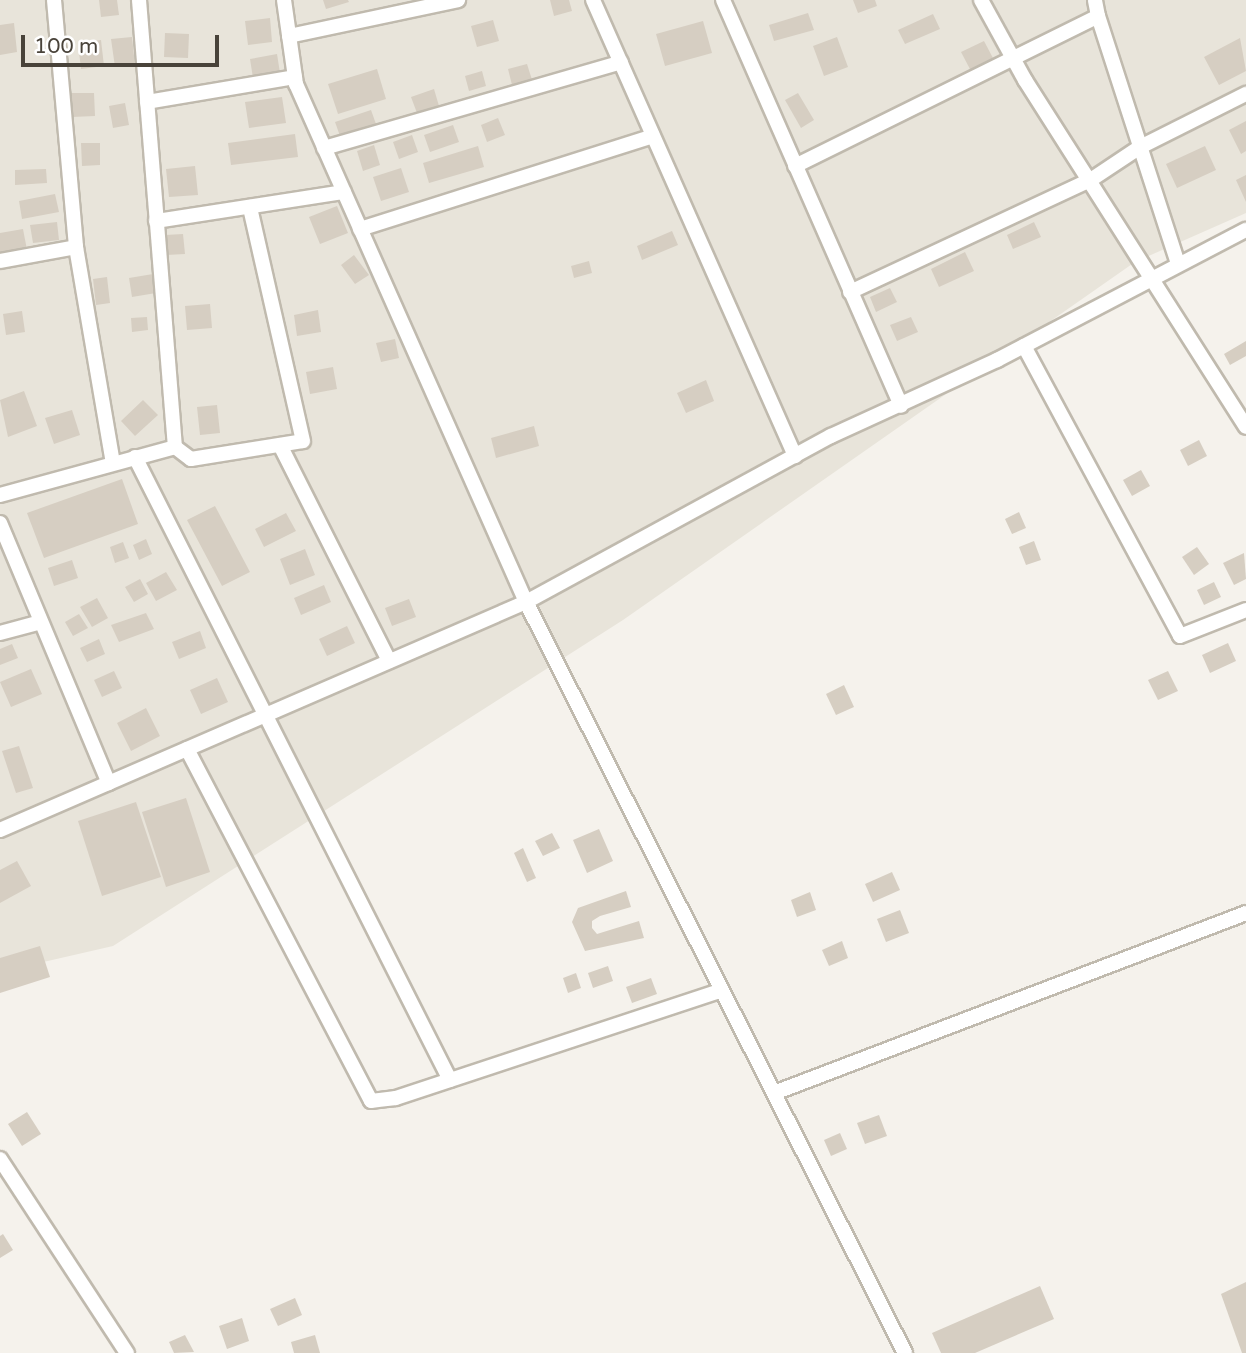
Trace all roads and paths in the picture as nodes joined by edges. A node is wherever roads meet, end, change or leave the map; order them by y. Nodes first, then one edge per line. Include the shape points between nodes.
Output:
1 (54, 0) edge
2 (139, 0) edge
3 (284, 0) edge
4 (458, 0) edge
5 (593, 0) edge
6 (723, 0) edge
7 (981, 0) edge
8 (1095, 0) edge
9 (1098, 16) junction
10 (289, 36) junction
11 (1013, 60) junction
12 (621, 62) junction
13 (295, 77) junction
14 (1246, 94) edge
15 (147, 103) junction
16 (653, 136) junction
17 (1140, 147) junction
18 (324, 148) junction
19 (795, 166) junction
20 (1092, 179) junction
21 (344, 192) junction
22 (250, 207) junction
23 (156, 221) junction
24 (360, 229) junction
25 (1246, 230) edge
26 (76, 247) junction
27 (0, 261) edge
28 (1178, 264) junction
29 (1152, 279) junction
30 (850, 292) junction
31 (1024, 346) junction
32 (901, 406) junction
33 (1246, 427) edge
34 (280, 444) junction
35 (175, 447) junction
36 (795, 456) junction
37 (135, 457) junction
38 (113, 463) junction
39 (0, 495) edge
40 (0, 523) edge
41 (526, 602) junction
42 (1246, 610) edge
43 (41, 622) junction
44 (0, 633) edge
45 (389, 661) junction
46 (264, 715) junction
47 (187, 749) junction
48 (109, 783) junction
49 (0, 830) edge
50 (1246, 913) edge
51 (722, 990) junction
52 (450, 1080) junction
53 (774, 1093) junction
54 (0, 1159) edge
55 (127, 1353) edge
56 (905, 1353) edge

1 - 26 street
2 - 15 street
3 - 10 street
4 - 10 street
5 - 12 street
6 - 19 street
7 - 11 street
8 - 9 street
9 - 11 street
9 - 17 street
10 - 13 street
11 - 19 street
11 - 20 street
12 - 16 street
12 - 18 street
13 - 15 street
13 - 18 street
14 - 17 street
15 - 23 street
16 - 24 street
16 - 36 street
17 - 20 street
17 - 28 street
18 - 21 street
19 - 30 street
20 - 29 street
20 - 30 street
21 - 22 street
21 - 24 street
22 - 23 street
22 - 34 street via 303,441
23 - 35 street
24 - 41 street
25 - 28 street
26 - 27 street
26 - 38 street
28 - 29 street
29 - 31 street
29 - 33 street
30 - 32 street
31 - 32 street
31 - 42 street via 1180,636
32 - 36 street
34 - 35 street via 191,459
34 - 45 street
35 - 37 street
36 - 41 street
37 - 38 street
37 - 46 street
38 - 39 street
40 - 43 street
41 - 45 street
41 - 51 street
43 - 44 street
43 - 48 street
45 - 46 street
46 - 47 street
46 - 52 street
47 - 48 street
47 - 52 street via 371,1101
48 - 49 street
50 - 53 street
51 - 52 street
51 - 53 street
53 - 56 street
54 - 55 street

